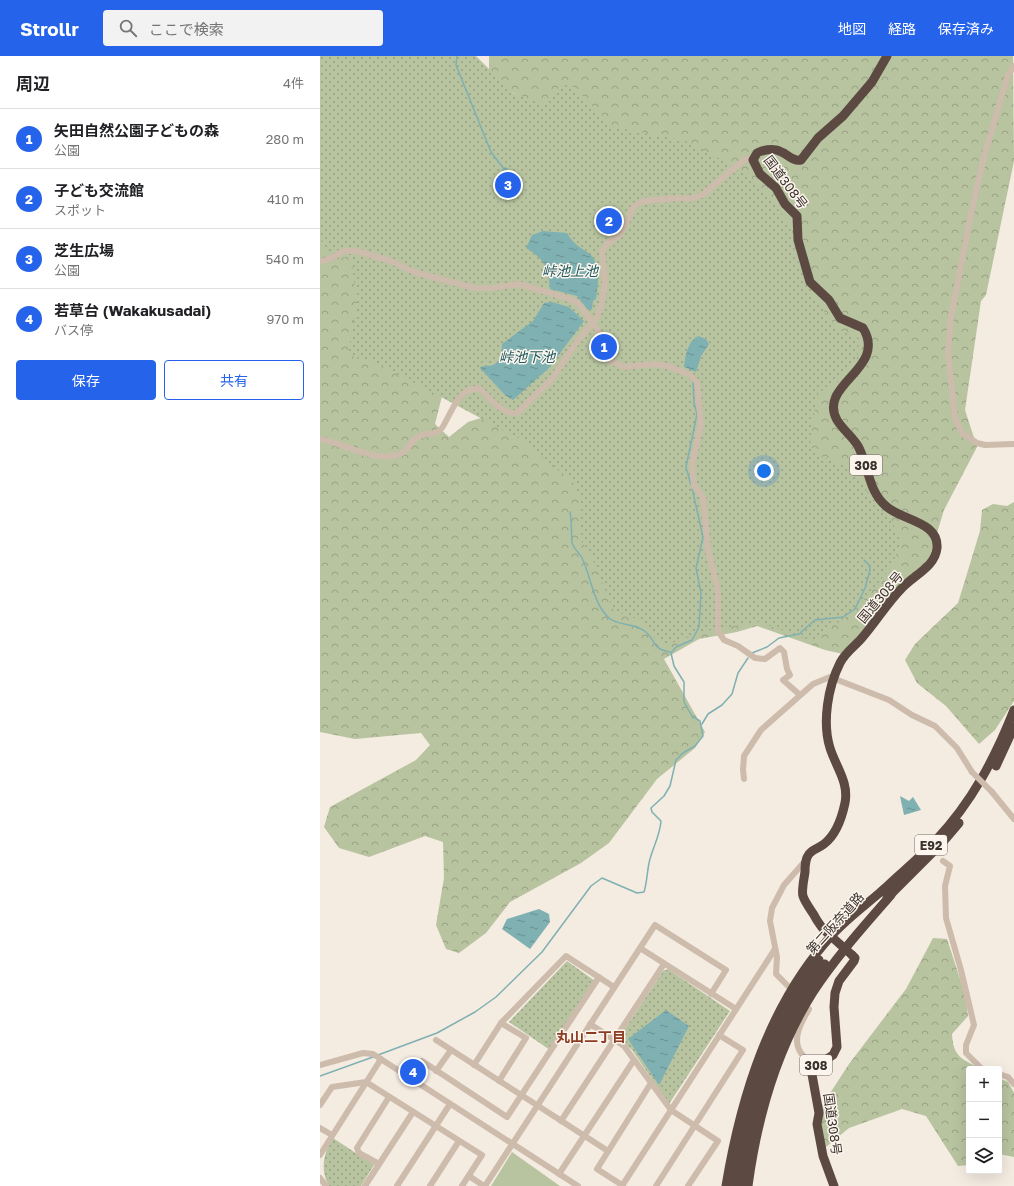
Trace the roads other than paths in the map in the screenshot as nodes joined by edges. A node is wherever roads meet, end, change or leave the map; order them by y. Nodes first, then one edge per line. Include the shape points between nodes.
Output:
1 (887, 56) edge
2 (1014, 66) edge
3 (754, 160) junction
4 (320, 262) edge
5 (592, 322) junction
6 (320, 438) edge
7 (1014, 444) edge
8 (835, 679) junction
9 (800, 695) junction
10 (1014, 710) edge
11 (1014, 727) edge
12 (744, 779) dead end
13 (1014, 819) edge
14 (806, 859) junction
15 (943, 861) dead end
16 (887, 892) junction
17 (640, 948) junction
18 (775, 949) junction
19 (822, 962) junction
20 (664, 964) junction
21 (599, 977) junction
22 (614, 987) junction
23 (789, 987) dead end
24 (711, 994) junction
25 (736, 1009) junction
26 (809, 1009) dead end
27 (501, 1023) junction
28 (590, 1024) junction
29 (719, 1035) junction
30 (436, 1040) dead end
31 (615, 1040) junction
32 (451, 1050) junction
33 (381, 1059) junction
34 (634, 1060) junction
35 (422, 1061) dead end
36 (320, 1065) edge
37 (474, 1065) junction
38 (979, 1066) edge
39 (811, 1069) junction
40 (436, 1071) junction
41 (1002, 1075) edge
42 (499, 1081) junction
43 (366, 1082) junction
44 (651, 1083) junction
45 (1014, 1084) edge
46 (521, 1095) junction
47 (389, 1097) junction
48 (450, 1104) junction
49 (320, 1106) edge
50 (537, 1106) junction
51 (671, 1110) junction
52 (413, 1112) junction
53 (561, 1121) junction
54 (436, 1126) junction
55 (695, 1126) junction
56 (320, 1128) edge
57 (332, 1135) junction
58 (584, 1136) junction
59 (459, 1141) junction
60 (512, 1144) junction
61 (608, 1151) junction
62 (320, 1155) edge
63 (379, 1164) junction
64 (559, 1174) junction
65 (469, 1176) junction
66 (320, 1178) edge
67 (622, 1185) edge
68 (326, 1186) edge
69 (365, 1186) edge
70 (397, 1186) edge
71 (430, 1186) edge
72 (462, 1186) edge
73 (484, 1186) edge
74 (578, 1186) edge
75 (656, 1186) edge
76 (688, 1186) edge
77 (726, 1186) edge
78 (733, 1186) edge
79 (740, 1186) edge
80 (748, 1186) edge
81 (834, 1186) edge

1 - 3 highway, 国道308号 via 872,82 843,116 818,138 801,160 793,160 780,150 758,153
2 - 7 street via 1006,82 985,153 972,209 951,317 948,353 955,418 962,433 985,445
3 - 5 street via 745,159 702,195 690,199 643,201 634,206 621,234 602,251 604,290 602,303
3 - 8 highway, 国道308号 / 308 via 760,174 776,188 797,216 798,240 812,286 829,300 840,318 863,328 868,339 868,354 856,373 835,397 836,418 860,451 878,498 899,516 927,526 934,533 936,540 936,551 925,569 902,588 862,639 845,655
4 - 5 street via 343,251 356,251 391,261 414,272 474,288 518,284 578,303
5 - 6 street via 552,379 517,413 510,414 503,410 479,388 465,392 441,430 420,435 402,452 379,456
5 - 9 street via 598,330 598,355 624,367 655,364 667,366 690,375 697,382 700,424 692,464 694,486 703,497 708,549 718,591 718,631 724,640 755,658 765,659 780,648 784,652 787,669 790,672 783,680
8 - 9 street via 830,677 812,684
8 - 13 street, bridge via 889,700 935,726 957,748 972,772
8 - 14 highway, 国道308号 / 308 via 827,705 827,734 830,750 847,792 833,835
9 - 12 street via 761,730 744,756
10 - 16 highway, 第二阪奈道路 / E92 via 988,768 966,804
11 - 16 highway, 第二阪奈道路 / E92 via 993,771 970,808 942,843
14 - 18 street via 784,885 772,908 770,921
14 - 39 highway, 308, bridge via 802,893 804,902 824,930 854,958 839,980 835,993 837,1047 833,1055
15 - 38 street via 950,866 945,886 946,918 974,1025 966,1044 966,1053
16 - 19 highway, 第二阪奈道路 / E92 via 844,942
16 - 77 highway via 834,933 805,969 781,1008 750,1085
16 - 80 highway via 825,975 792,1031 767,1098 753,1153
17 - 20 street
17 - 22 street
17 - 24 street via 655,925 726,970
18 - 23 street via 776,974
18 - 25 street
19 - 78 highway, 第二阪奈道路 / E92, bridge via 786,1011 767,1053 746,1122
19 - 79 highway, 第二阪奈道路 / E92, bridge via 774,1055 753,1123
20 - 24 street
20 - 31 street
21 - 22 street
21 - 27 street via 566,956
21 - 46 street
22 - 28 street
24 - 25 street
25 - 29 street
26 - 39 street via 799,1027 798,1048 809,1061
27 - 37 street
27 - 42 street via 526,1038
28 - 31 street
28 - 50 street
29 - 51 street
29 - 55 street via 743,1050
30 - 32 street
31 - 34 street via 624,1046
31 - 53 street
32 - 37 street
32 - 40 street
33 - 36 street via 363,1053
33 - 43 street
33 - 48 street
34 - 44 street
34 - 58 street
35 - 40 street
37 - 42 street
39 - 81 highway, 国道308号 / 308 via 823,1156
40 - 46 street via 507,1117
41 - 45 street
42 - 46 street
43 - 47 street
43 - 49 street via 332,1087
43 - 57 street
44 - 51 street
44 - 61 street
46 - 50 street
47 - 52 street
47 - 63 street via 357,1148 359,1152
48 - 54 street
48 - 60 street
50 - 53 street
50 - 60 street
51 - 55 street
51 - 67 street
52 - 54 street
52 - 63 street
53 - 58 street
54 - 59 street
54 - 70 street
55 - 75 street
55 - 76 street via 718,1141
56 - 57 street
57 - 62 street
58 - 61 street
58 - 64 street
59 - 65 street via 482,1156
59 - 71 street
60 - 64 street
60 - 73 street
61 - 67 street via 596,1169
63 - 69 street
64 - 74 street
65 - 72 street
65 - 73 street
66 - 68 street

